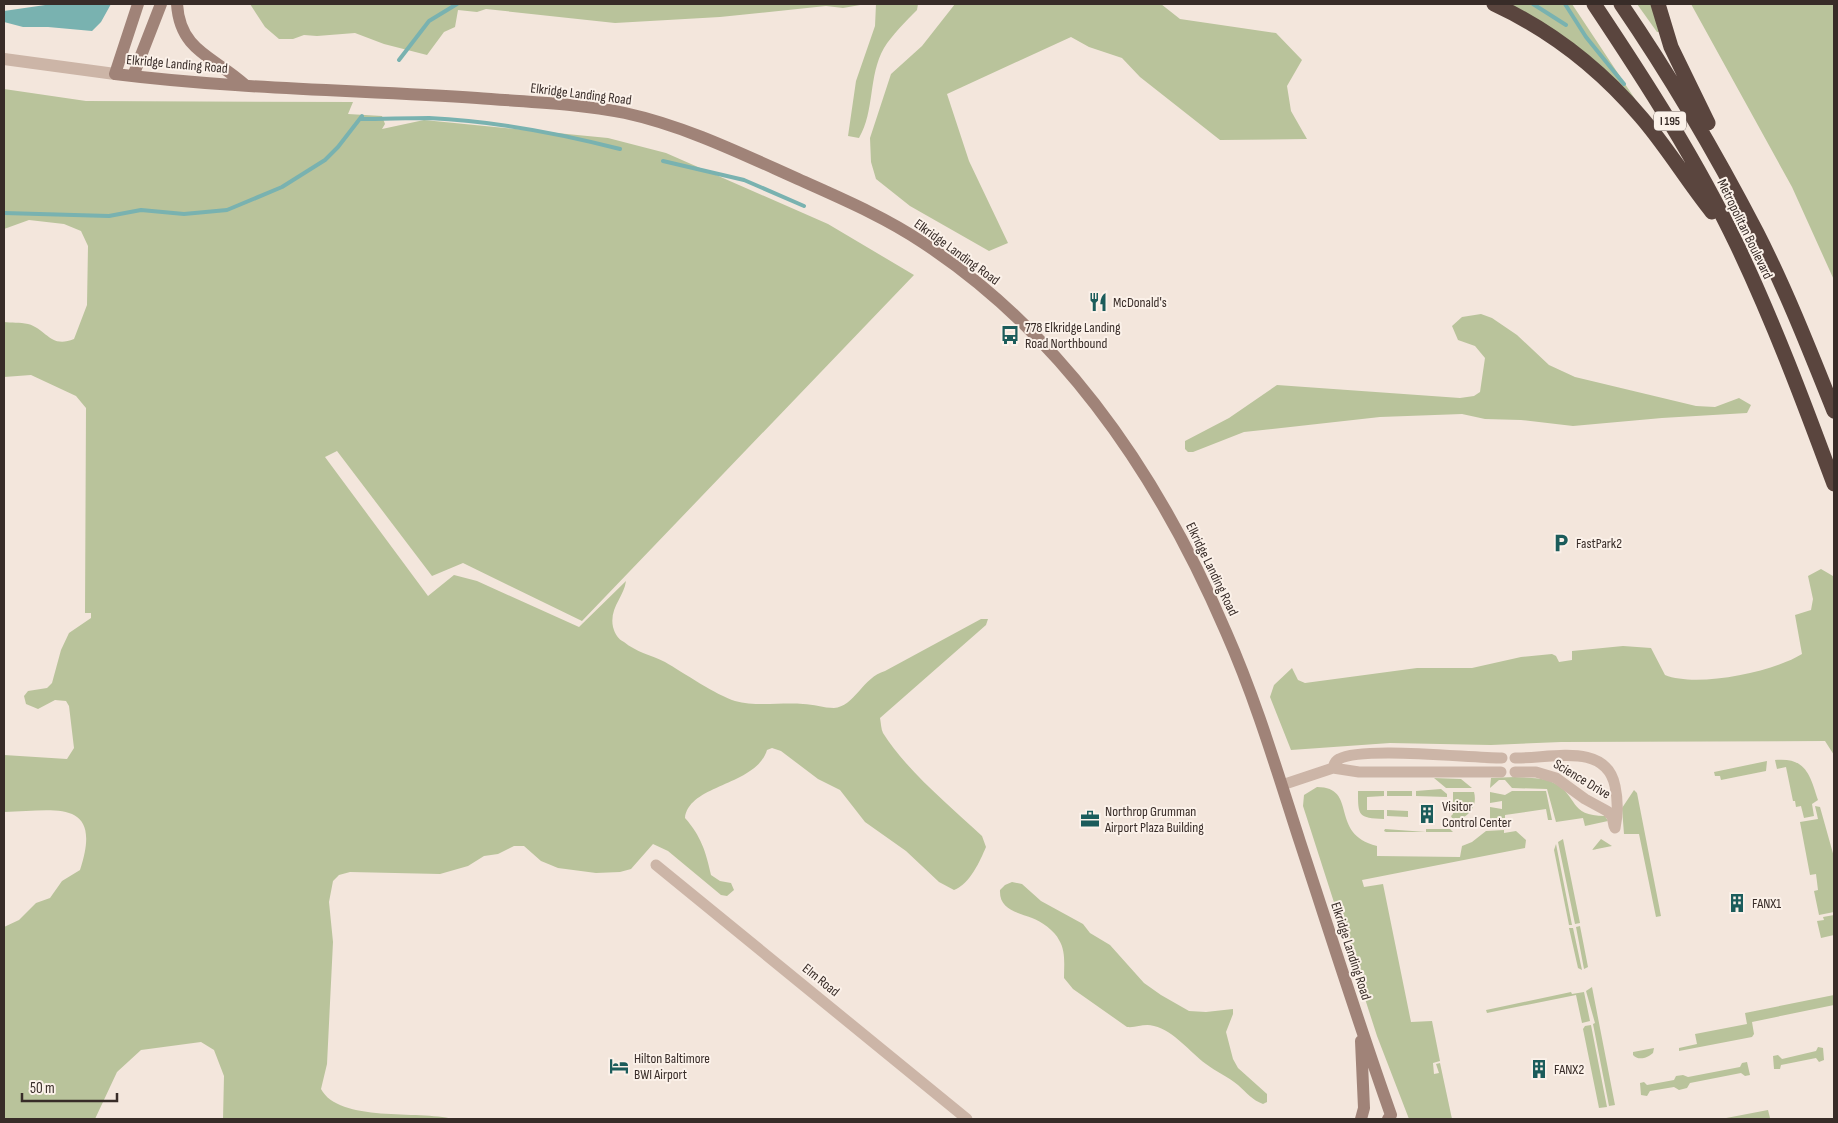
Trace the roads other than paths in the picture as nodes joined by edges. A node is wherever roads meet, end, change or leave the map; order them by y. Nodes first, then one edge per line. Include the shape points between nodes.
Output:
1 (138, 4) edge
2 (160, 4) edge
3 (177, 4) edge
4 (1494, 4) edge
5 (1594, 4) edge
6 (1620, 4) edge
7 (1658, 4) edge
8 (4, 59) edge
9 (115, 74) junction
10 (133, 76) junction
11 (245, 85) junction
12 (1730, 183) junction
13 (1736, 244) junction
14 (1834, 410) edge
15 (1834, 484) edge
16 (1502, 758) dead end
17 (1515, 758) dead end
18 (1333, 768) junction
19 (1501, 772) dead end
20 (1515, 772) dead end
21 (1282, 785) junction
22 (656, 865) dead end
23 (1360, 1029) junction
24 (1391, 1118) edge
25 (967, 1119) edge
26 (1361, 1119) edge

1 - 9 main road
2 - 10 main road
3 - 11 main road via 181,26 190,43 200,53 230,70
4 - 13 highway via 1552,37 1615,89 1654,133
5 - 13 highway, Metropolitan Boulevard / I 195 via 1681,139
6 - 12 highway, Metropolitan Boulevard / I 195 via 1700,127
7 - 12 highway via 1680,67 1716,141
8 - 9 street, Elkridge Landing Road
9 - 10 main road, Elkridge Landing Road
10 - 11 main road, Elkridge Landing Road
11 - 21 main road, Elkridge Landing Road via 534,102 627,113 719,144 864,209 921,241 1009,308 1049,348 1094,400 1130,453 1190,554 1227,632
12 - 14 highway, Metropolitan Boulevard / I 195 via 1758,234
13 - 15 highway, Metropolitan Boulevard / I 195 via 1785,351
16 - 18 street via 1363,754 1339,758
17 - 20 street, Science Drive via 1579,756 1600,760 1613,777 1618,810 1615,828 1607,811 1585,800 1556,778 1536,772
18 - 19 street via 1359,772
18 - 21 street
21 - 23 main road, Elkridge Landing Road
22 - 25 street, Elm Road
23 - 24 main road, Elkridge Landing Road
23 - 26 main road via 1364,1108

